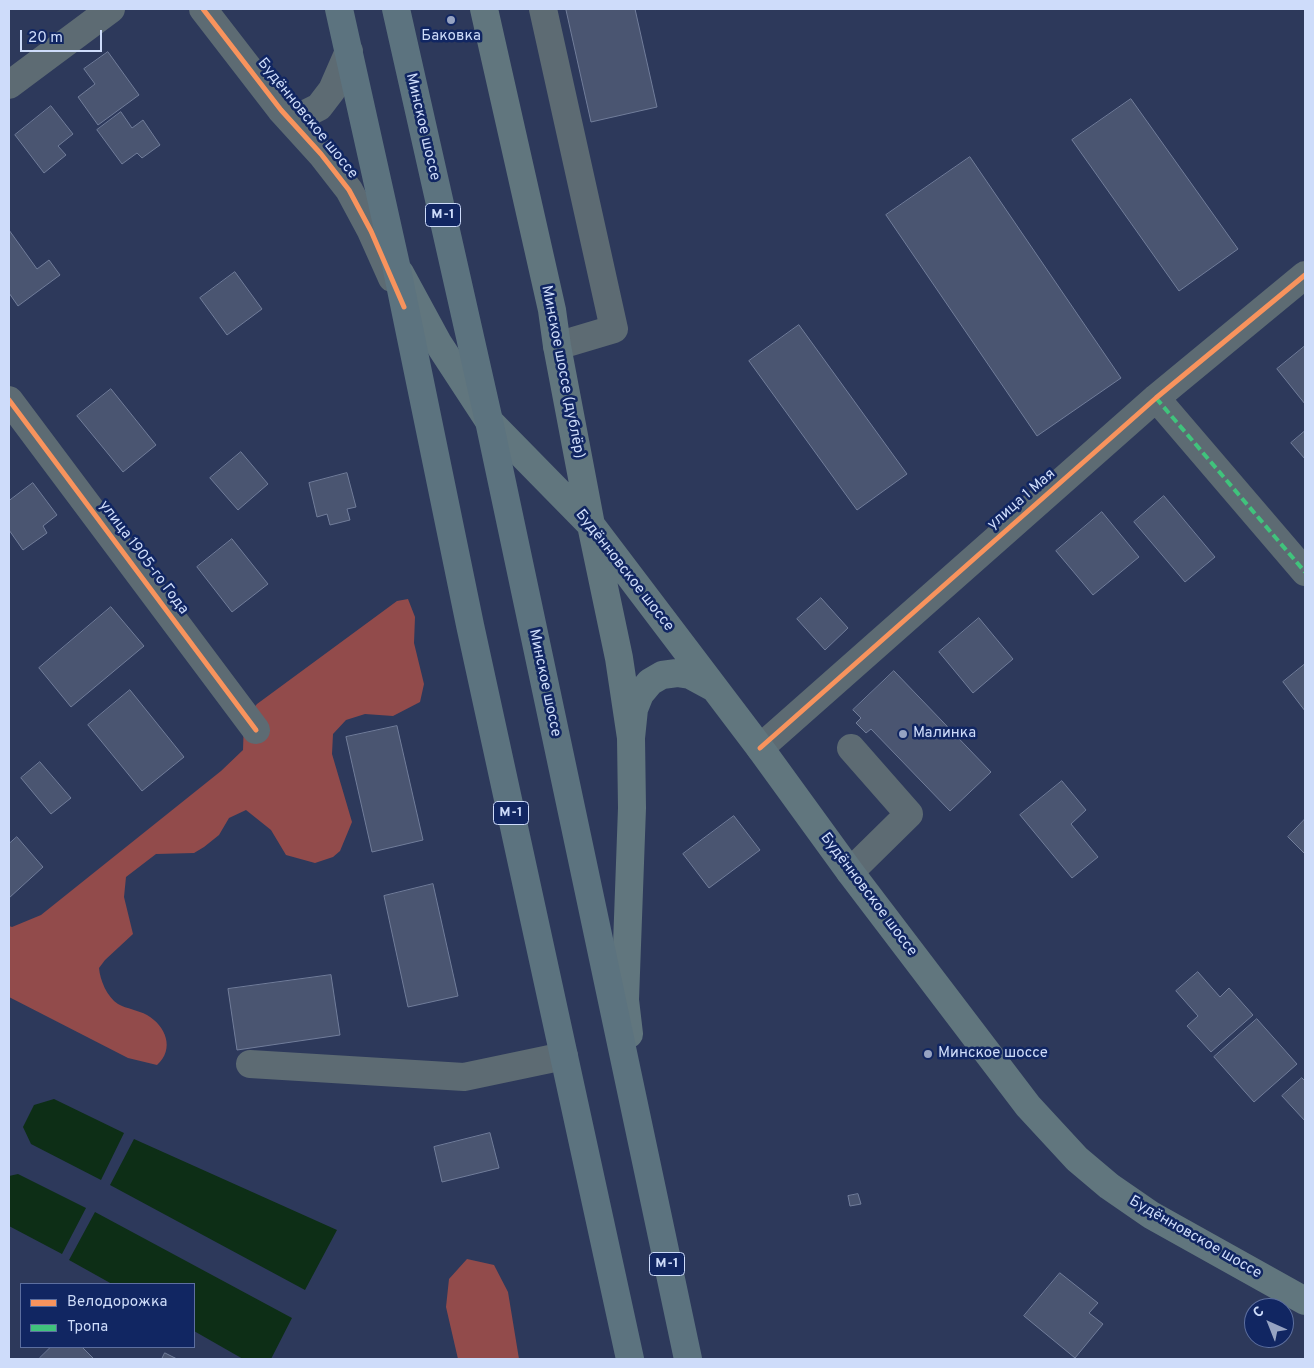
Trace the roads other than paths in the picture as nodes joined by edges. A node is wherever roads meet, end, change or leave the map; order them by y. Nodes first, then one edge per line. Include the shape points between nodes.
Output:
1 (111, 9) edge
2 (203, 9) edge
3 (339, 9) edge
4 (396, 9) edge
5 (484, 9) edge
6 (544, 9) edge
7 (349, 51) junction
8 (9, 85) edge
9 (281, 110) junction
10 (396, 265) junction
11 (1305, 275) edge
12 (404, 307) junction
13 (558, 346) junction
14 (1156, 398) junction
15 (9, 400) edge
16 (489, 421) junction
17 (591, 525) junction
18 (1305, 572) edge
19 (717, 690) junction
20 (256, 730) dead end
21 (631, 738) junction
22 (760, 748) junction
23 (850, 748) dead end
24 (850, 872) junction
25 (564, 1056) junction
26 (250, 1064) dead end
27 (646, 1169) junction
28 (1305, 1301) edge
29 (630, 1359) edge
30 (688, 1359) edge

1 - 8 street
2 - 9 street, Будённовское шоссе
3 - 7 highway, М-1
4 - 16 highway, Минское шоссе / М-1
5 - 13 main road, Минское шоссе (дублёр)
6 - 13 street via 614,329
7 - 9 street, Будённовское шоссе via 332,90 319,106 303,115 292,116
7 - 10 highway, М-1
9 - 12 street, Будённовское шоссе via 349,190
10 - 12 highway, М-1
10 - 16 main road, Будённовское шоссе via 438,342
11 - 14 street, улица 1 Мая
12 - 25 highway, М-1
13 - 17 main road, Минское шоссе (дублёр)
14 - 18 street
14 - 22 street, улица 1 Мая
15 - 20 street, улица 1905-го Года
16 - 17 main road, Будённовское шоссе
16 - 27 highway, Минское шоссе / М-1
17 - 19 main road, Будённовское шоссе
17 - 21 main road, Минское шоссе (дублёр) via 619,658
19 - 21 main road via 690,675 662,675 650,682 640,694 634,709
19 - 22 main road, Будённовское шоссе
21 - 27 main road via 632,808 625,1000
22 - 24 main road, Будённовское шоссе
23 - 24 street via 909,814
24 - 28 main road, Будённовское шоссе via 1028,1106 1077,1159 1151,1215
25 - 26 street via 464,1077
25 - 29 highway, М-1
27 - 30 highway, Минское шоссе / М-1

